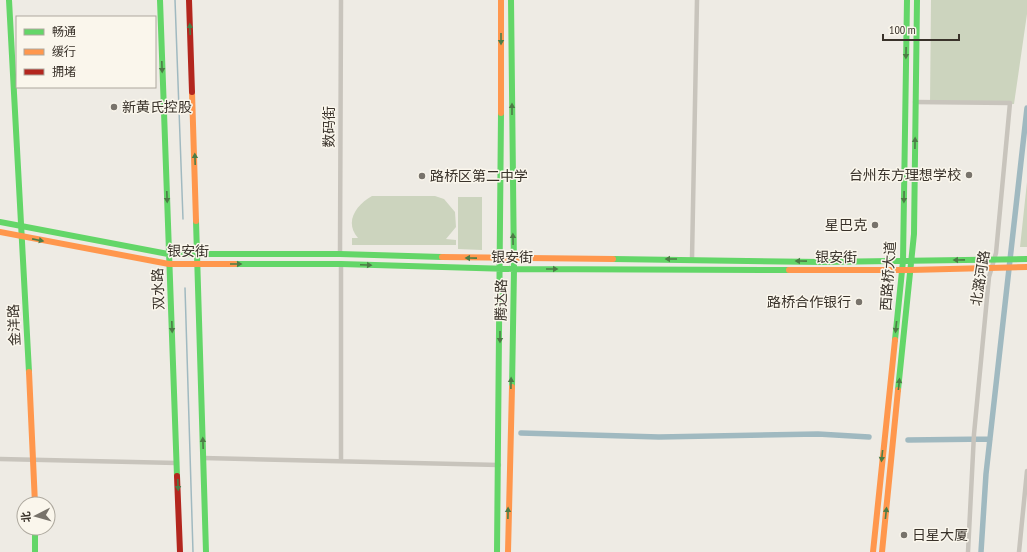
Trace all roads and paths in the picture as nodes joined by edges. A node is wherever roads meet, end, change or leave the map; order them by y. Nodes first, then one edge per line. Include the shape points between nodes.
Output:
1 (9, 0) edge
2 (160, 0) edge
3 (189, 0) edge
4 (341, 0) edge
5 (501, 0) edge
6 (511, 0) edge
7 (698, 0) edge
8 (906, 0) edge
9 (917, 0) edge
10 (915, 102) junction
11 (0, 222) edge
12 (20, 227) junction
13 (0, 232) edge
14 (20, 236) junction
15 (168, 254) junction
16 (198, 254) junction
17 (340, 254) junction
18 (501, 258) junction
19 (513, 258) junction
20 (692, 259) junction
21 (996, 259) junction
22 (1027, 259) edge
23 (903, 261) junction
24 (911, 262) junction
25 (169, 264) junction
26 (198, 264) junction
27 (341, 264) junction
28 (500, 268) junction
29 (994, 268) junction
30 (1027, 268) edge
31 (514, 269) junction
32 (902, 270) junction
33 (910, 270) junction
34 (204, 458) junction
35 (0, 459) edge
36 (34, 459) junction
37 (341, 461) junction
38 (177, 463) junction
39 (499, 465) junction
40 (1027, 471) edge
41 (35, 496) edge
42 (35, 536) edge
43 (1020, 541) junction
44 (1027, 541) edge
45 (35, 552) edge
46 (180, 552) edge
47 (206, 552) edge
48 (497, 552) edge
49 (508, 552) edge
50 (872, 552) edge
51 (882, 552) edge
52 (968, 552) edge
53 (1019, 552) edge

1 - 12 main road, 金洋路
2 -> 15 main road, 双水路
16 -> 3 main road
4 - 17 street, 数码街
5 -> 18 main road, 腾达路
19 -> 6 main road, 腾达路
7 - 20 street
8 -> 23 main road, 西路桥大道
9 - 10 main road, 西路桥大道
10 - 21 street, 北潞河路 via 1010,103
24 -> 10 main road, 西路桥大道 via 914,234
11 - 12 main road, 银安街
12 - 14 main road, 金洋路
12 - 15 main road, 银安街
13 - 14 main road, 银安街
14 -> 25 main road, 银安街
14 - 36 main road, 金洋路
15 - 16 main road, 银安街
15 - 25 main road, 双水路
16 - 17 main road, 银安街
16 - 26 main road
18 -> 17 main road, 银安街
18 - 19 main road, 银安街
18 - 28 main road, 腾达路
20 -> 19 main road, 银安街
19 - 31 main road, 腾达路
23 -> 20 main road, 银安街
21 - 22 main road, 银安街
21 -> 24 main road, 银安街
21 - 29 street, 北潞河路
23 - 24 main road, 银安街
23 - 32 main road, 西路桥大道
24 - 33 main road, 西路桥大道
25 - 26 main road, 银安街
25 -> 38 main road, 双水路
26 -> 27 main road, 银安街
34 -> 26 main road
27 -> 28 main road, 银安街
27 - 37 street
28 - 31 main road, 银安街
28 -> 39 main road, 腾达路
29 - 30 main road, 银安街
29 - 33 main road, 银安街
29 - 52 street, 北潞河路 via 989,277 974,434
31 -> 32 main road, 银安街
49 -> 31 main road, 腾达路
32 - 33 main road, 银安街
32 -> 50 main road, 西路桥大道
51 -> 33 main road, 西路桥大道
34 - 37 street
34 - 47 main road
35 - 36 street
36 - 38 street
36 - 41 main road, 金洋路
37 - 39 street
38 -> 46 main road, 双水路
39 - 48 main road, 腾达路
40 - 43 street
42 - 45 main road
43 - 44 street
43 - 53 street

